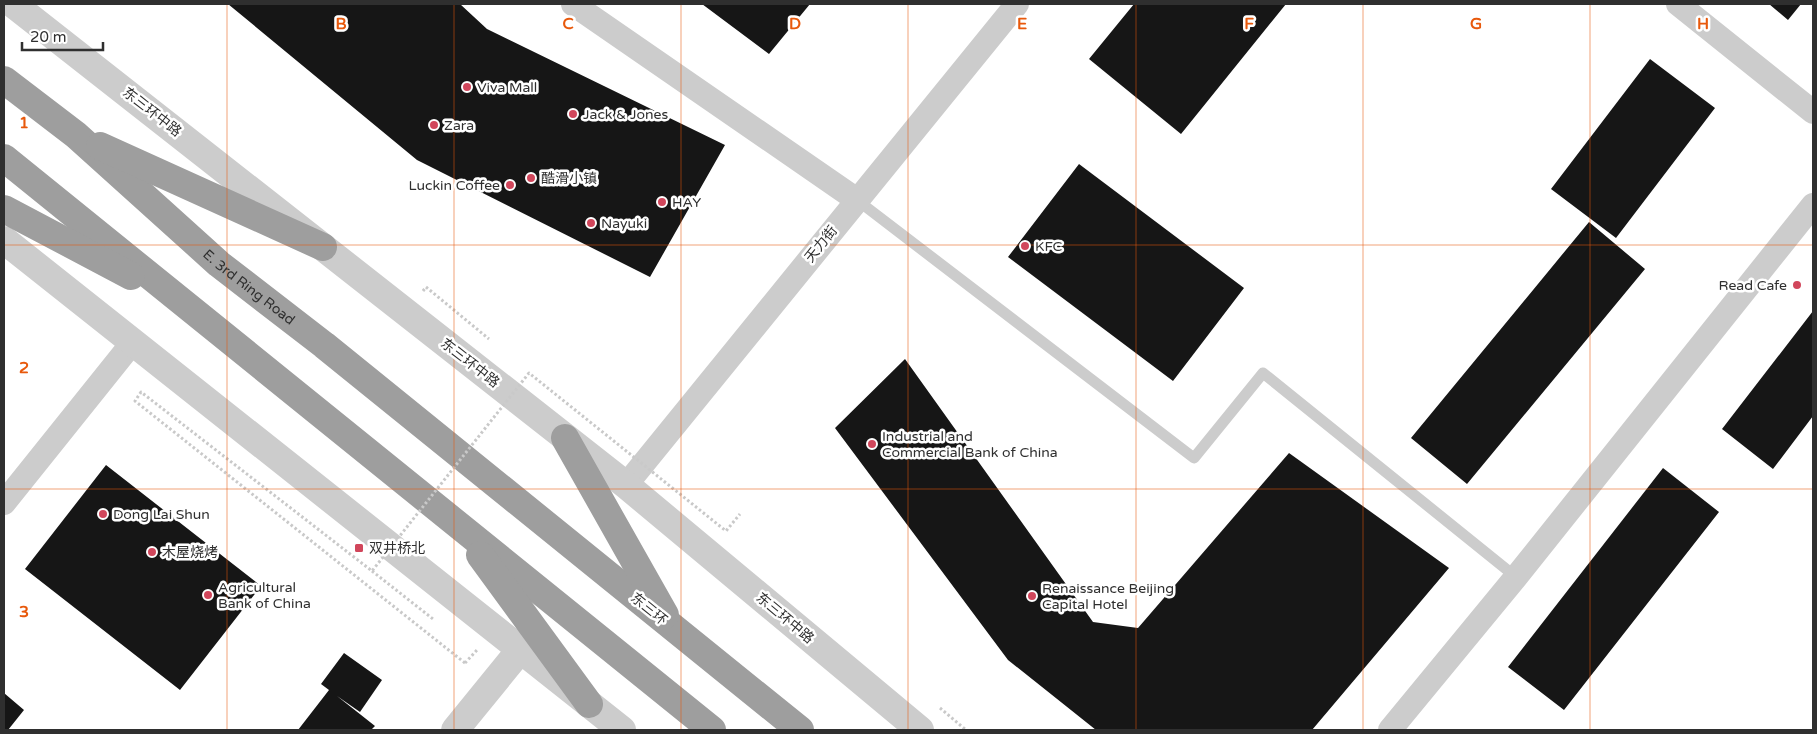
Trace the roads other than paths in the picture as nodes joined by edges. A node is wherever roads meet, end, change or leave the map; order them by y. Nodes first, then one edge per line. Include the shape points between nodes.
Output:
1 (14, 4) edge
2 (573, 4) edge
3 (1017, 4) edge
4 (1678, 4) edge
5 (4, 80) edge
6 (1813, 112) edge
7 (76, 135) junction
8 (4, 158) edge
9 (857, 200) junction
10 (1813, 205) edge
11 (4, 209) edge
12 (4, 240) edge
13 (324, 247) junction
14 (184, 303) junction
15 (133, 342) junction
16 (565, 438) junction
17 (626, 485) junction
18 (4, 503) edge
19 (457, 524) junction
20 (1516, 577) junction
21 (672, 627) junction
22 (520, 649) junction
23 (589, 704) junction
24 (455, 730) edge
25 (622, 730) edge
26 (712, 730) edge
27 (800, 730) edge
28 (920, 730) edge
29 (1390, 730) edge

1 - 13 street, 东三环中路
2 - 9 street
3 - 9 street, 天力街
4 - 6 street
5 - 7 highway
7 - 13 highway
7 - 21 highway, 东三环 via 219,264
8 - 14 highway
9 - 17 street, 天力街
9 - 20 lane via 1194,458 1263,373
10 - 20 street
11 - 14 highway
12 - 15 street
13 - 16 street, 东三环中路
14 - 19 highway
15 - 18 street
15 - 22 street
16 - 17 street, 东三环中路
16 - 21 highway
17 - 28 street, 东三环中路
19 - 23 highway
19 - 26 highway
20 - 29 street
21 - 27 highway, 东三环
22 - 23 street
22 - 24 street
23 - 25 street

